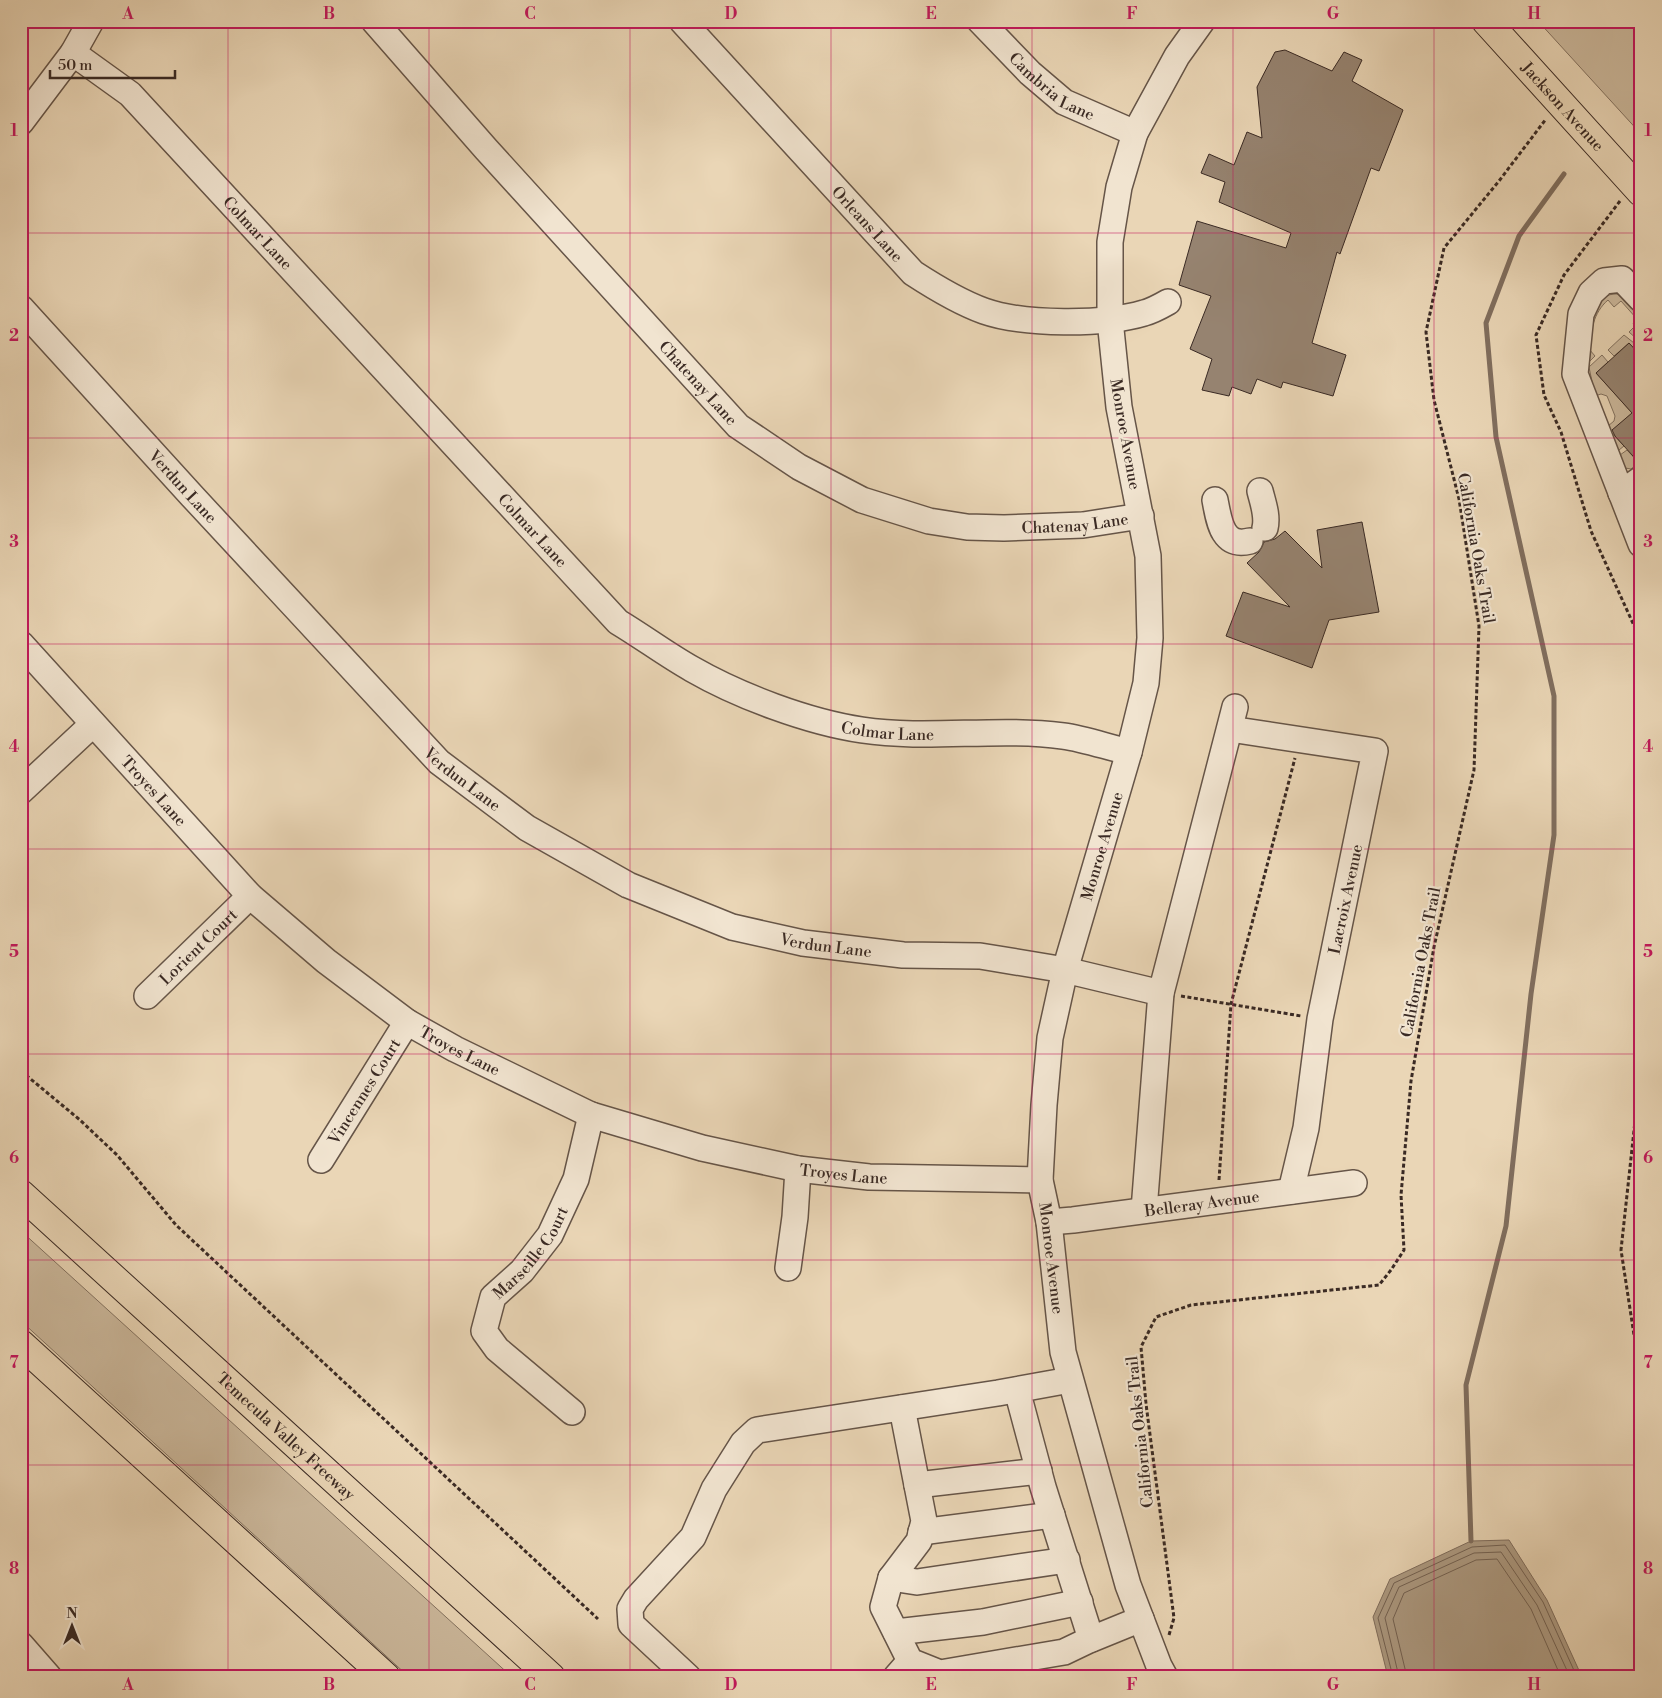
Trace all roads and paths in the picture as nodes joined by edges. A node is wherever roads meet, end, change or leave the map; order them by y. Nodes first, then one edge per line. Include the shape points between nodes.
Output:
1 (91, 21) edge
2 (374, 21) edge
3 (682, 21) edge
4 (1202, 21) edge
5 (1486, 21) edge
6 (987, 24) edge
7 (73, 53) junction
8 (1559, 102) junction
9 (21, 122) edge
10 (1135, 133) junction
11 (1641, 192) edge
12 (1641, 299) edge
13 (1168, 302) dead end
14 (21, 308) edge
15 (1110, 320) junction
16 (1631, 486) edge
17 (1260, 491) dead end
18 (1215, 500) dead end
19 (1141, 516) junction
20 (1641, 544) edge
21 (21, 644) edge
22 (93, 724) junction
23 (1300, 739) junction
24 (1129, 752) junction
25 (21, 791) edge
26 (250, 896) junction
27 (1065, 970) junction
28 (1161, 992) junction
29 (147, 996) dead end
30 (1231, 1004) junction
31 (1320, 1019) junction
32 (407, 1022) junction
33 (1641, 1066) edge
34 (21, 1071) edge
35 (591, 1115) junction
36 (321, 1160) dead end
37 (798, 1169) junction
38 (1040, 1180) junction
39 (1354, 1183) dead end
40 (1291, 1191) junction
41 (21, 1194) edge
42 (1218, 1201) junction
43 (1144, 1210) junction
44 (1050, 1222) junction
45 (788, 1268) dead end
46 (21, 1344) edge
47 (1641, 1351) edge
48 (1070, 1380) junction
49 (1017, 1390) junction
50 (902, 1408) junction
51 (572, 1412) dead end
52 (1039, 1471) junction
53 (917, 1485) junction
54 (1052, 1515) junction
55 (921, 1532) junction
56 (1067, 1560) junction
57 (891, 1578) junction
58 (1080, 1602) junction
59 (598, 1619) dead end
60 (1141, 1619) junction
61 (896, 1632) junction
62 (1091, 1639) junction
63 (21, 1645) edge
64 (903, 1669) edge
65 (1162, 1671) edge
66 (49, 1677) edge
67 (386, 1677) edge
68 (552, 1677) edge
69 (688, 1677) edge

1 - 7 street
2 - 19 street, Chatenay Lane via 738,426 799,467 862,500 929,521 967,527 1082,525
3 - 15 street, Orleans Lane via 914,273 950,296 986,312 1047,322
4 - 10 street, Monroe Avenue via 1177,56
5 - 8 main road, Jackson Avenue
6 - 10 street, Cambria Lane via 1030,73 1064,102
7 - 9 street
7 - 24 street, Colmar Lane via 130,94 618,622 692,669 748,696 806,716 862,730 935,735 1014,733 1063,736
8 - 11 main road, Jackson Avenue
8 - 65 path, California Oaks Trail via 1444,248 1426,332 1434,400 1459,499 1479,626 1474,770 1434,947 1411,1081 1401,1195 1404,1250 1379,1285 1191,1305 1156,1317 1142,1347 1146,1404 1174,1618
10 - 15 street, Monroe Avenue via 1119,187 1110,242
12 - 16 street via 1622,279 1604,281 1591,293 1581,314 1575,374
13 - 15 street, Orleans Lane via 1145,313
14 - 27 street, Verdun Lane via 439,762 527,828 628,885 732,927 803,943 903,955 980,956
15 - 19 street, Monroe Avenue via 1119,407
16 - 20 street
17 - 18 street via 1267,522 1258,535 1238,542 1229,539 1220,525
19 - 24 street, Monroe Avenue via 1148,556 1150,638 1146,683
21 - 22 street, Troyes Lane
22 - 25 street
22 - 26 street, Troyes Lane
23 - 28 street, Lacroix Avenue via 1233,718
23 - 30 path
23 - 31 street, Lacroix Avenue via 1375,751
24 - 27 street, Monroe Avenue
26 - 29 street, Lorient Court
26 - 32 street, Troyes Lane via 326,961
27 - 28 street, Verdun Lane
27 - 38 street, Monroe Avenue via 1050,1038
28 - 30 path
28 - 43 street
30 - 31 path
30 - 42 path
31 - 40 street, Lacroix Avenue via 1306,1128
32 - 35 street, Troyes Lane
32 - 36 street, Vincennes Court
33 - 47 path via 1621,1250 1634,1335
34 - 59 path via 117,1155 176,1225
35 - 37 street, Troyes Lane via 702,1148
35 - 51 street, Marseille Court via 576,1179 550,1235 522,1271 493,1297 484,1331 497,1349
37 - 38 street, Troyes Lane via 870,1177
37 - 45 street
38 - 44 street, Monroe Avenue
39 - 40 street, Belleray Avenue
40 - 42 street, Belleray Avenue
41 - 68 main road, Temecula Valley Freeway
42 - 43 street, Belleray Avenue
43 - 44 street, Belleray Avenue
44 - 48 street, Monroe Avenue via 1063,1352
46 - 67 main road
48 - 49 street
48 - 60 street, Monroe Avenue via 1128,1585
49 - 50 street
49 - 52 street
50 - 53 street
50 - 69 street via 757,1430 743,1443 714,1489 693,1537 636,1598 630,1609 630,1624
52 - 53 street
52 - 54 street
53 - 55 street via 924,1522
54 - 55 street
54 - 56 street
55 - 57 street via 919,1541
56 - 57 street via 917,1582
56 - 58 street
57 - 61 street via 883,1607
58 - 61 street via 983,1622
58 - 62 street
60 - 62 street
60 - 65 street, Monroe Avenue
61 - 64 street
62 - 64 street via 1064,1652 940,1673
63 - 66 street

